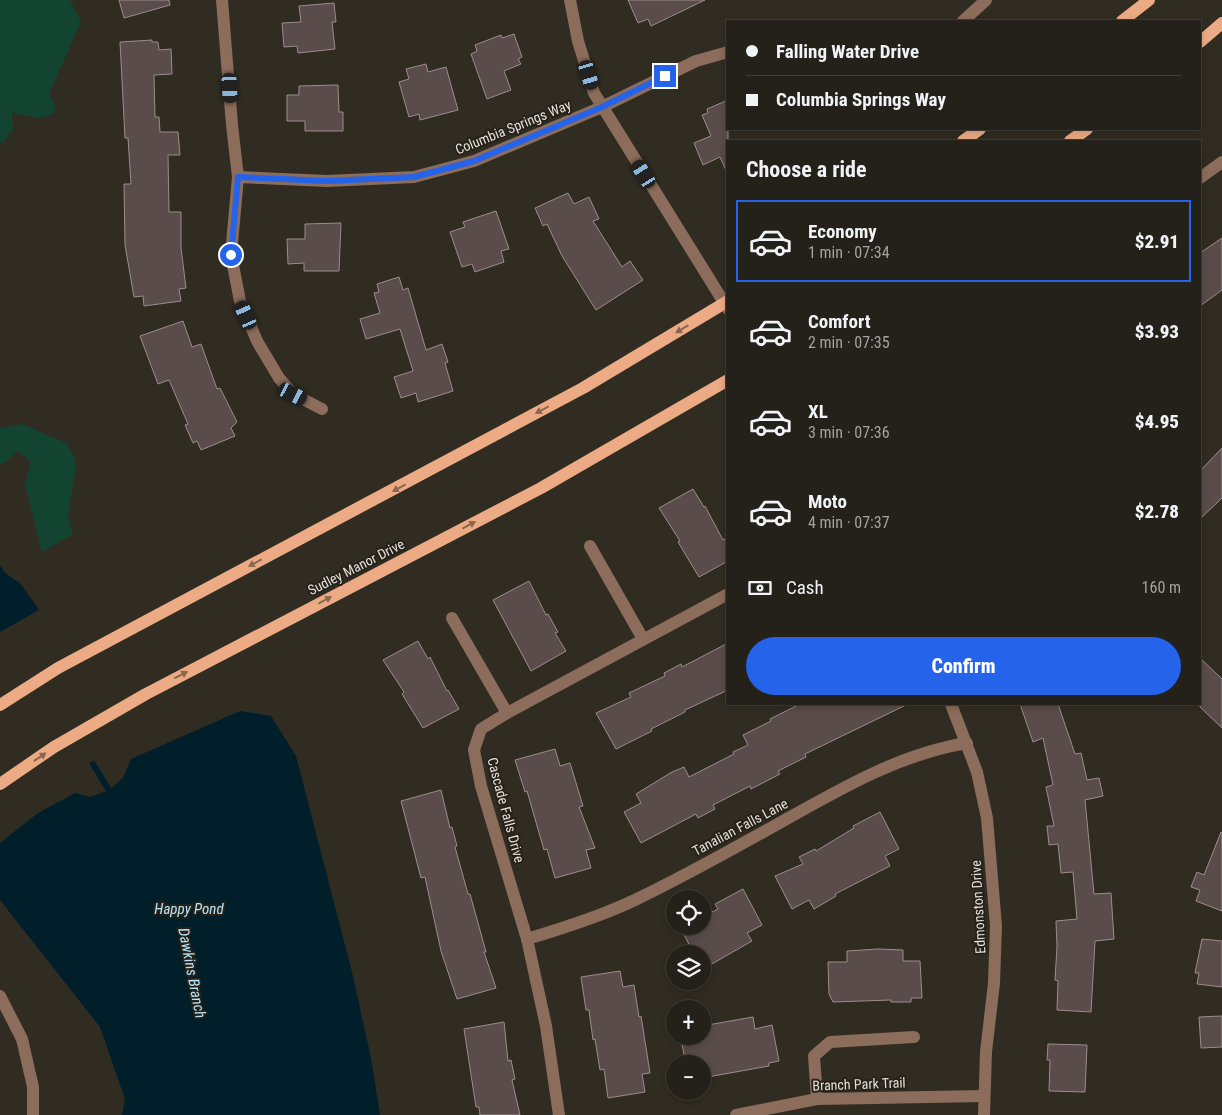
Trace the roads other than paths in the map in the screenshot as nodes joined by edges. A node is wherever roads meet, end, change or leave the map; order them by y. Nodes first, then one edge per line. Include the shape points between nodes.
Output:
1 (222, 0) edge
2 (570, 0) edge
3 (986, 0) edge
4 (1149, 0) edge
5 (964, 20) edge
6 (1123, 20) edge
7 (1222, 23) edge
8 (1201, 41) edge
9 (726, 53) edge
10 (602, 107) junction
11 (979, 130) edge
12 (1086, 130) edge
13 (964, 140) edge
14 (1071, 140) edge
15 (1222, 162) edge
16 (238, 177) junction
17 (1201, 177) edge
18 (726, 305) edge
19 (726, 381) edge
20 (322, 409) dead end
21 (590, 546) dead end
22 (726, 595) edge
23 (452, 618) dead end
24 (643, 639) junction
25 (0, 705) edge
26 (951, 705) edge
27 (507, 713) junction
28 (967, 743) junction
29 (0, 784) edge
30 (527, 940) junction
31 (0, 996) edge
32 (914, 1037) dead end
33 (984, 1096) junction
34 (817, 1099) junction
35 (33, 1115) edge
36 (560, 1115) edge
37 (736, 1115) edge
38 (984, 1115) edge

1 - 16 street
2 - 10 street via 578,41 594,93
3 - 5 street
4 - 6 main road
7 - 8 main road
9 - 10 street, Columbia Springs Way via 696,61
10 - 16 street, Columbia Springs Way via 474,161 414,177 327,181
10 - 18 street
11 - 13 main road
12 - 14 main road
15 - 17 street
16 - 20 street via 231,255 240,302 278,378 293,394
18 -> 25 main road via 583,388 58,668
29 -> 19 main road, Sudley Manor Drive via 146,694 541,488
21 - 24 street
22 - 24 street, Cascade Falls Drive
23 - 27 street
24 - 27 street, Cascade Falls Drive
26 - 28 street, Edmonston Drive
27 - 30 street, Cascade Falls Drive via 481,729 474,750 481,786
28 - 30 street, Tanalian Falls Lane via 944,746 901,760 850,784 636,900
28 - 33 street, Edmonston Drive via 987,818 996,926
30 - 36 street, Cascade Falls Drive via 546,1026
31 - 35 street via 22,1039 33,1087
32 - 34 street via 830,1042 814,1056
33 - 34 street, Branch Park Trail
33 - 38 street, Edmonston Drive
34 - 37 street, Branch Park Trail

